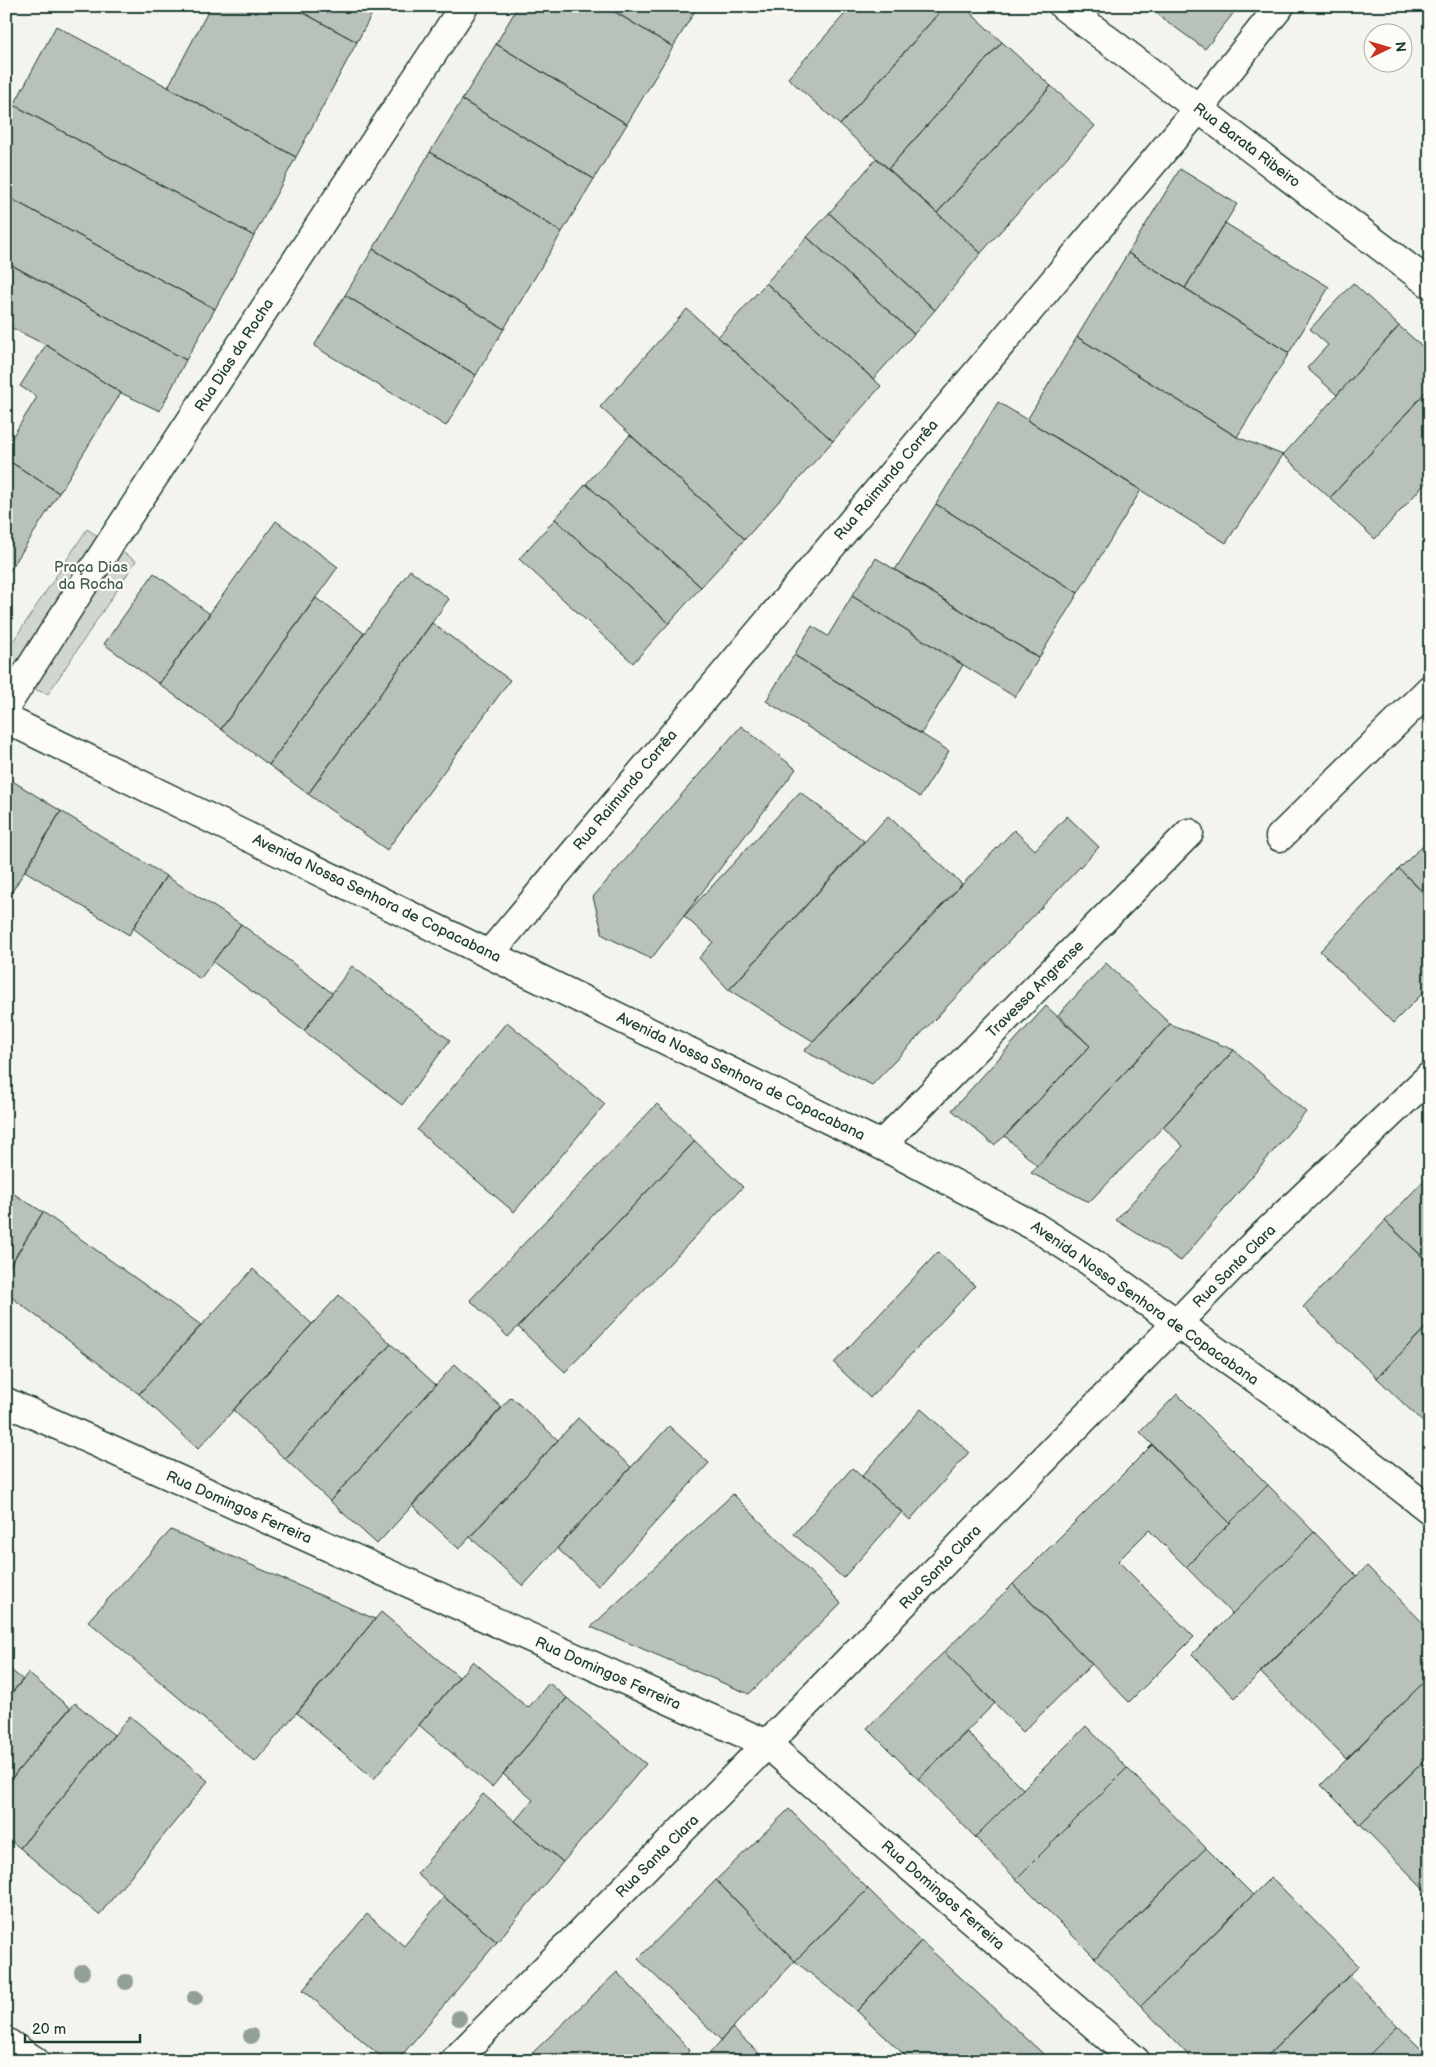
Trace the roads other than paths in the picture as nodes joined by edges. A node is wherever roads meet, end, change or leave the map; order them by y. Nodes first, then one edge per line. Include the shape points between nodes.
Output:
1 (464, 6) edge
2 (1063, 6) edge
3 (1280, 6) edge
4 (1199, 108) junction
5 (1430, 284) edge
6 (1430, 690) edge
7 (6, 706) edge
8 (6, 719) edge
9 (1189, 833) dead end
10 (1280, 837) dead end
11 (490, 953) junction
12 (1430, 1076) edge
13 (881, 1145) junction
14 (1178, 1323) junction
15 (6, 1402) edge
16 (1430, 1510) edge
17 (767, 1744) junction
18 (6, 2042) edge
19 (35, 2061) edge
20 (454, 2061) edge
21 (1136, 2061) edge

1 - 7 main road, Rua Dias da Rocha
2 - 4 main road, Rua Barata Ribeiro
3 - 4 main road, Rua Raimundo Corrêa
4 - 5 main road, Rua Barata Ribeiro
4 - 11 main road, Rua Raimundo Corrêa
6 - 10 main road
8 - 11 main road, Avenida Nossa Senhora de Copacabana
9 - 13 main road, Travessa Angrense
11 - 13 main road, Avenida Nossa Senhora de Copacabana
12 - 14 main road, Rua Santa Clara via 1252,1246
13 - 14 main road, Avenida Nossa Senhora de Copacabana via 1034,1226
14 - 16 main road, Avenida Nossa Senhora de Copacabana via 1332,1434
14 - 17 main road, Rua Santa Clara
15 - 17 main road, Rua Domingos Ferreira
17 - 20 main road, Rua Santa Clara
17 - 21 main road, Rua Domingos Ferreira
18 - 19 main road

